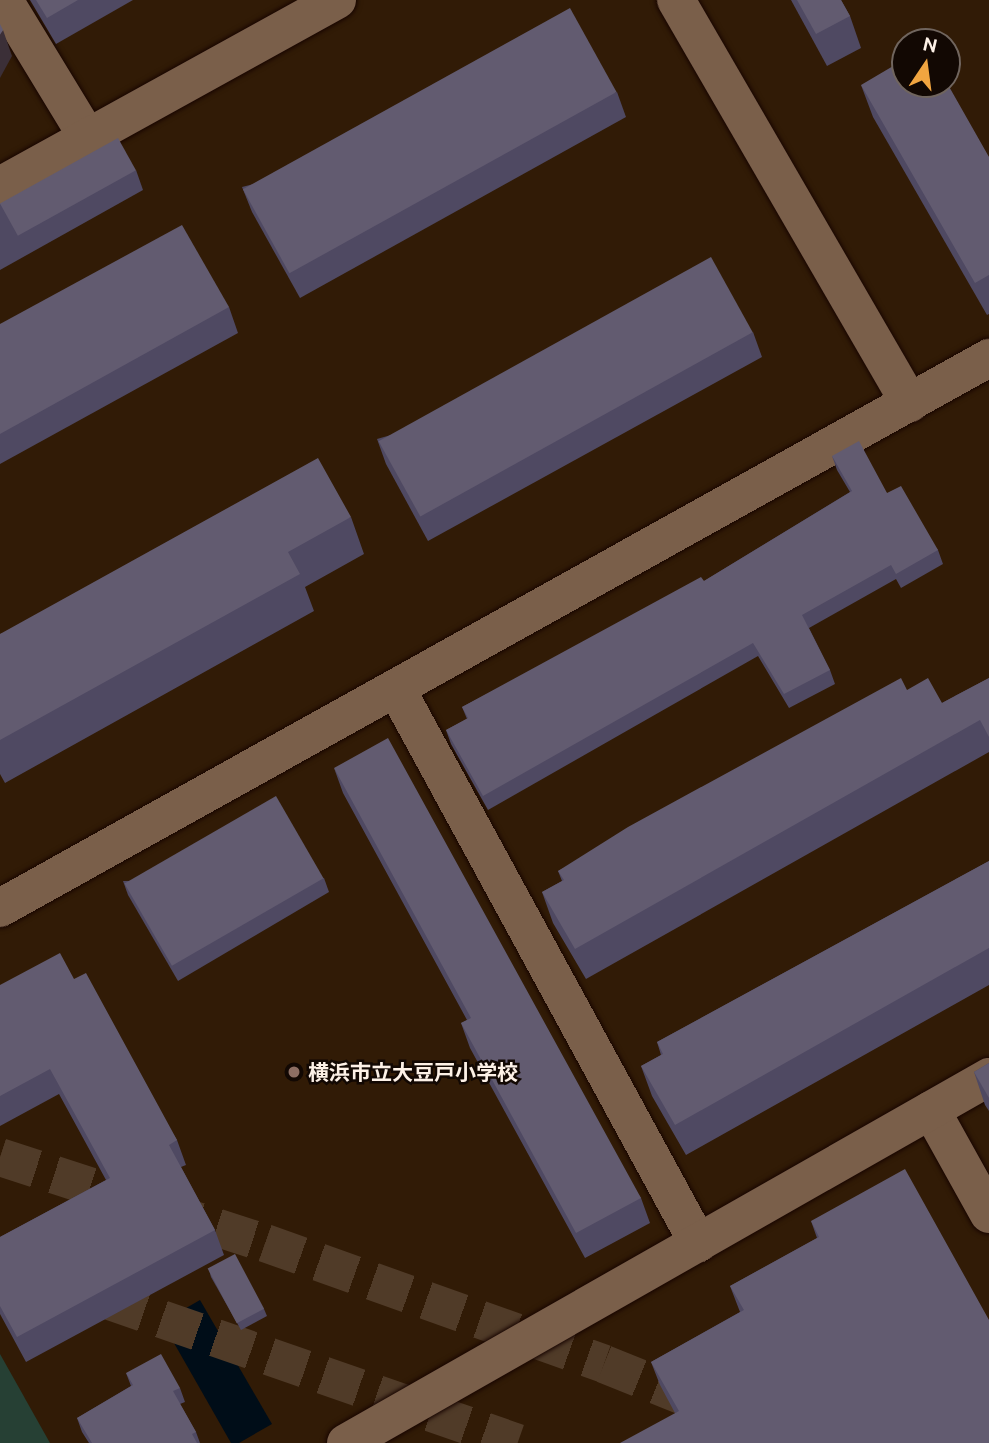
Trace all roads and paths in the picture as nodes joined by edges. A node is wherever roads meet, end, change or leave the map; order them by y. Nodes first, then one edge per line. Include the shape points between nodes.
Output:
1 (4, 0) edge
2 (337, 0) edge
3 (676, 0) edge
4 (88, 138) junction
5 (0, 187) edge
6 (989, 358) edge
7 (910, 403) junction
8 (397, 690) junction
9 (0, 908) edge
10 (989, 1077) edge
11 (931, 1110) junction
12 (989, 1214) edge
13 (698, 1243) junction
14 (346, 1443) edge

1 - 4 street
2 - 4 street
3 - 7 street
4 - 5 street
6 - 7 street
7 - 8 street
8 - 9 street
8 - 13 street
10 - 11 street
11 - 12 street
11 - 13 street
13 - 14 street

